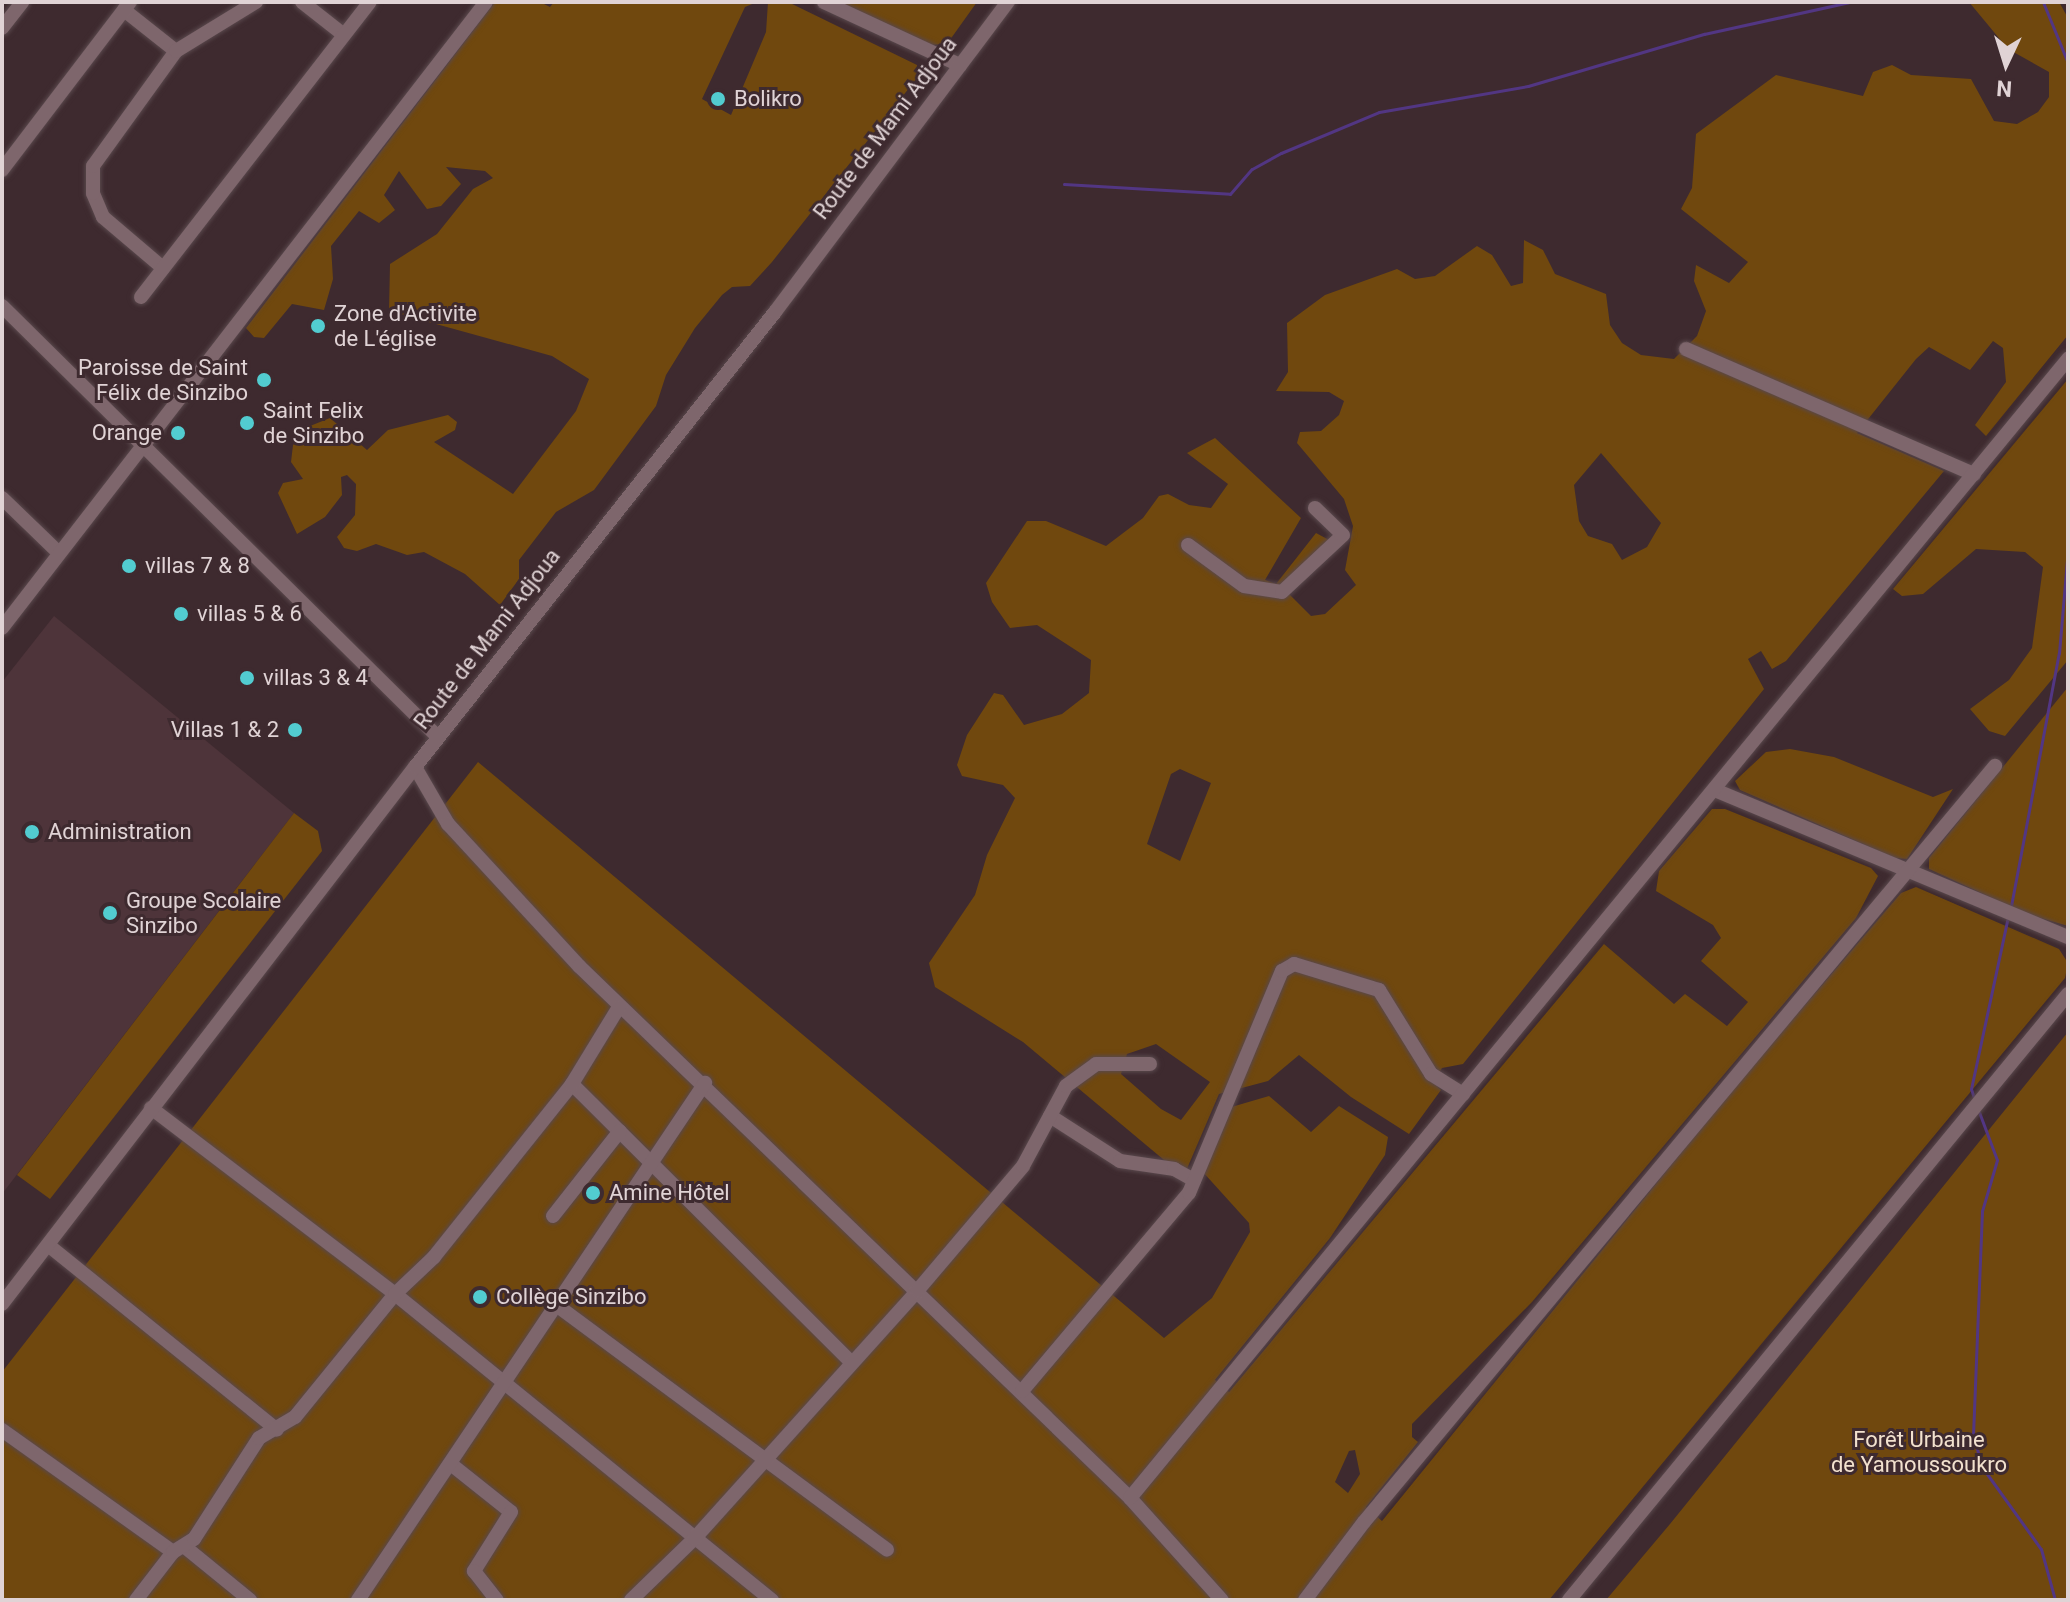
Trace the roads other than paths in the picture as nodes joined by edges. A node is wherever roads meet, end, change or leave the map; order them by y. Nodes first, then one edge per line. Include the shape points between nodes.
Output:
1 (22, 2) edge
2 (256, 2) edge
3 (302, 2) edge
4 (370, 2) edge
5 (486, 2) edge
6 (824, 2) edge
7 (1008, 2) edge
8 (127, 6) edge
9 (2, 28) edge
10 (344, 35) junction
11 (176, 51) junction
12 (960, 65) junction
13 (2, 170) edge
14 (163, 268) junction
15 (141, 297) dead end
16 (2, 306) edge
17 (1686, 349) dead end
18 (2068, 359) edge
19 (139, 447) junction
20 (1974, 474) junction
21 (2, 498) edge
22 (1315, 508) dead end
23 (1188, 545) dead end
24 (59, 553) junction
25 (2, 628) edge
26 (438, 737) junction
27 (1995, 766) dead end
28 (415, 767) junction
29 (1717, 791) junction
30 (1910, 870) junction
31 (2068, 937) edge
32 (2068, 994) edge
33 (619, 1007) junction
34 (1150, 1064) dead end
35 (705, 1083) junction
36 (572, 1084) junction
37 (1463, 1094) junction
38 (151, 1108) junction
39 (1050, 1116) junction
40 (620, 1131) junction
41 (653, 1162) junction
42 (1194, 1180) junction
43 (553, 1216) dead end
44 (48, 1245) junction
45 (918, 1290) junction
46 (395, 1294) junction
47 (2, 1304) edge
48 (559, 1307) junction
49 (851, 1362) junction
50 (499, 1383) junction
51 (1022, 1391) junction
52 (2, 1430) edge
53 (277, 1430) junction
54 (765, 1460) junction
55 (452, 1465) junction
56 (1130, 1498) junction
57 (694, 1539) junction
58 (179, 1550) junction
59 (887, 1550) dead end
60 (136, 1600) edge
61 (250, 1600) edge
62 (358, 1600) edge
63 (497, 1600) edge
64 (631, 1600) edge
65 (772, 1600) edge
66 (1222, 1600) edge
67 (1305, 1600) edge
68 (1569, 1600) edge

1 - 9 street
2 - 11 street
3 - 10 street
4 - 10 street
5 - 19 street
6 - 12 street
7 - 12 street, Route de Mami Adjoua
8 - 11 street
8 - 13 street
10 - 14 street
11 - 14 street via 93,166 93,193 103,217
12 - 26 street, Route de Mami Adjoua via 775,312
14 - 15 street
16 - 19 street
17 - 20 street
18 - 20 street
19 - 24 street
19 - 26 street
20 - 29 street
21 - 24 street
22 - 23 street via 1343,535 1282,592 1244,586
24 - 25 street
26 - 28 street, Route de Mami Adjoua
27 - 30 street
28 - 33 street via 448,824
28 - 38 street, Route de Mami Adjoua
29 - 30 street
29 - 37 street
30 - 31 street
30 - 67 street via 1364,1522
32 - 68 street
33 - 35 street
33 - 36 street
34 - 39 street via 1096,1064 1066,1086
35 - 41 street
35 - 45 street
36 - 40 street
36 - 46 street via 434,1257
37 - 42 street via 1431,1074 1379,990 1294,964 1282,971
37 - 56 street
38 - 44 street, Route de Mami Adjoua
38 - 46 street
39 - 42 street via 1120,1161 1174,1169
39 - 45 street via 1023,1166
40 - 41 street
40 - 43 street
41 - 48 street
41 - 49 street
42 - 51 street
44 - 47 street, Route de Mami Adjoua
44 - 53 street
45 - 49 street
45 - 51 street
46 - 50 street
46 - 53 street via 295,1417
48 - 50 street
48 - 54 street
49 - 54 street
50 - 55 street via 490,1410
50 - 57 street
51 - 56 street
52 - 58 street
53 - 58 street via 259,1438
54 - 57 street
54 - 59 street
55 - 62 street
55 - 63 street via 511,1512 474,1571
56 - 66 street
57 - 64 street
57 - 65 street
58 - 60 street
58 - 61 street

